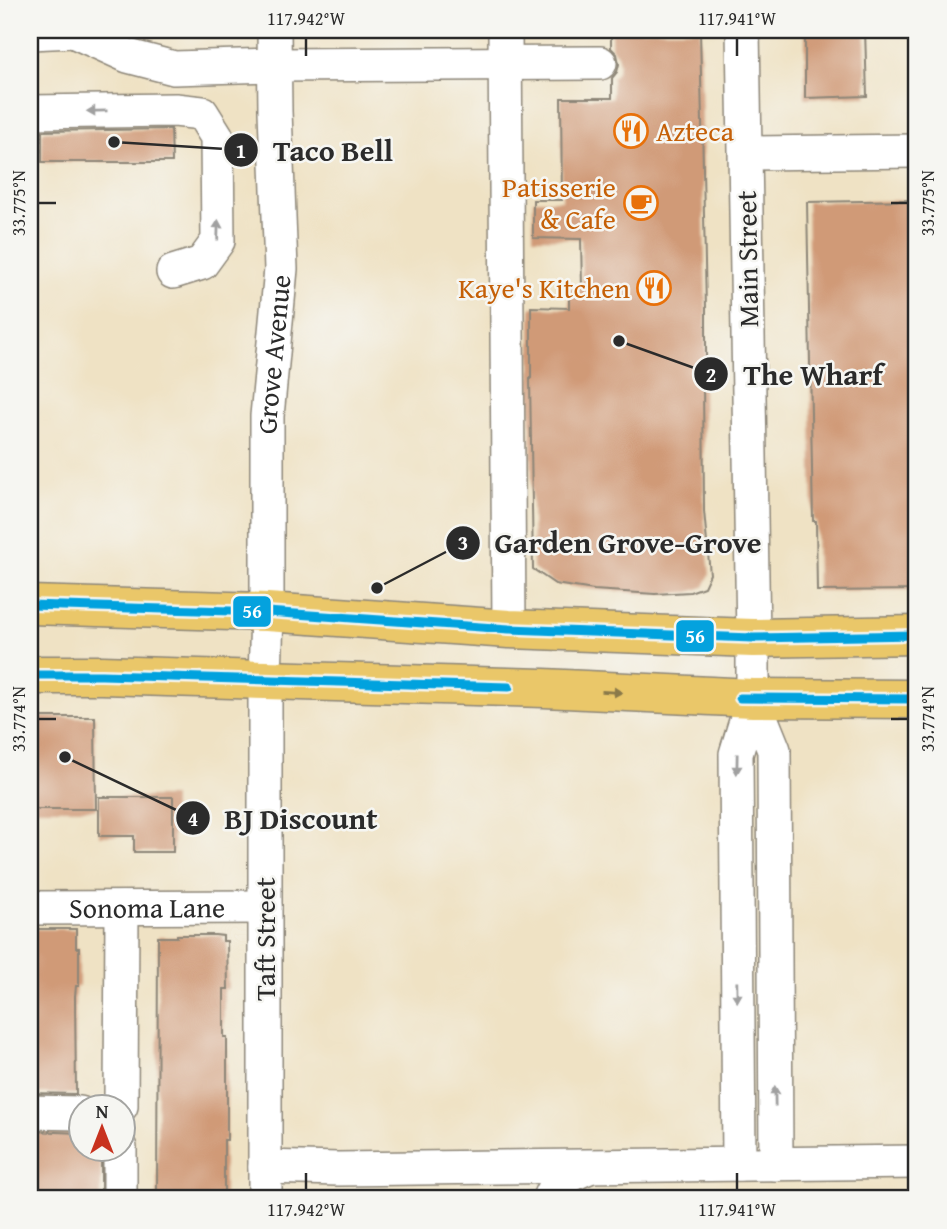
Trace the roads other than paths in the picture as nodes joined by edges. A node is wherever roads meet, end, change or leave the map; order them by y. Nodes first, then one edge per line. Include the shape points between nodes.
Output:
1 (274, 30) edge
2 (505, 30) edge
3 (743, 30) edge
4 (30, 33) edge
5 (600, 63) dead end
6 (505, 64) junction
7 (274, 65) junction
8 (30, 112) edge
9 (917, 151) edge
10 (746, 153) junction
11 (173, 272) dead end
12 (30, 605) edge
13 (267, 612) junction
14 (509, 629) junction
15 (917, 635) edge
16 (753, 638) junction
17 (30, 675) edge
18 (265, 680) junction
19 (753, 698) junction
20 (917, 699) edge
21 (265, 907) junction
22 (30, 908) edge
23 (122, 908) junction
24 (121, 1092) edge
25 (30, 1112) edge
26 (66, 1112) edge
27 (120, 1162) edge
28 (917, 1162) edge
29 (739, 1164) junction
30 (776, 1164) junction
31 (592, 1166) junction
32 (265, 1167) junction
33 (120, 1199) edge
34 (265, 1199) edge
35 (549, 1199) edge

1 - 7 street, Grove Avenue
2 - 6 street
3 - 10 street, Main Street
4 - 7 street via 73,31 128,56 173,68
5 - 6 street
6 - 7 street
6 - 14 street
7 - 13 street, Grove Avenue via 281,269 267,416
11 -> 8 street via 202,263 218,241 218,136 202,113
9 - 10 street
10 - 16 street, Main Street
12 - 13 main road
13 - 14 main road
13 - 18 street, Grove Avenue
14 - 16 main road
15 - 16 main road
16 - 19 street, Main Street
17 - 18 main road
18 -> 19 main road
18 - 21 street, Taft Street
19 - 20 main road
19 -> 29 street via 736,754
30 -> 19 street via 774,750
21 - 23 street, Sonoma Lane
21 - 32 street, Taft Street
22 - 23 street, Sonoma Lane
23 - 24 street
25 - 26 street
27 - 33 street
28 - 30 street
29 - 30 street
29 - 31 street
31 - 32 street
31 - 35 street via 570,1175
32 - 34 street, Taft Street

